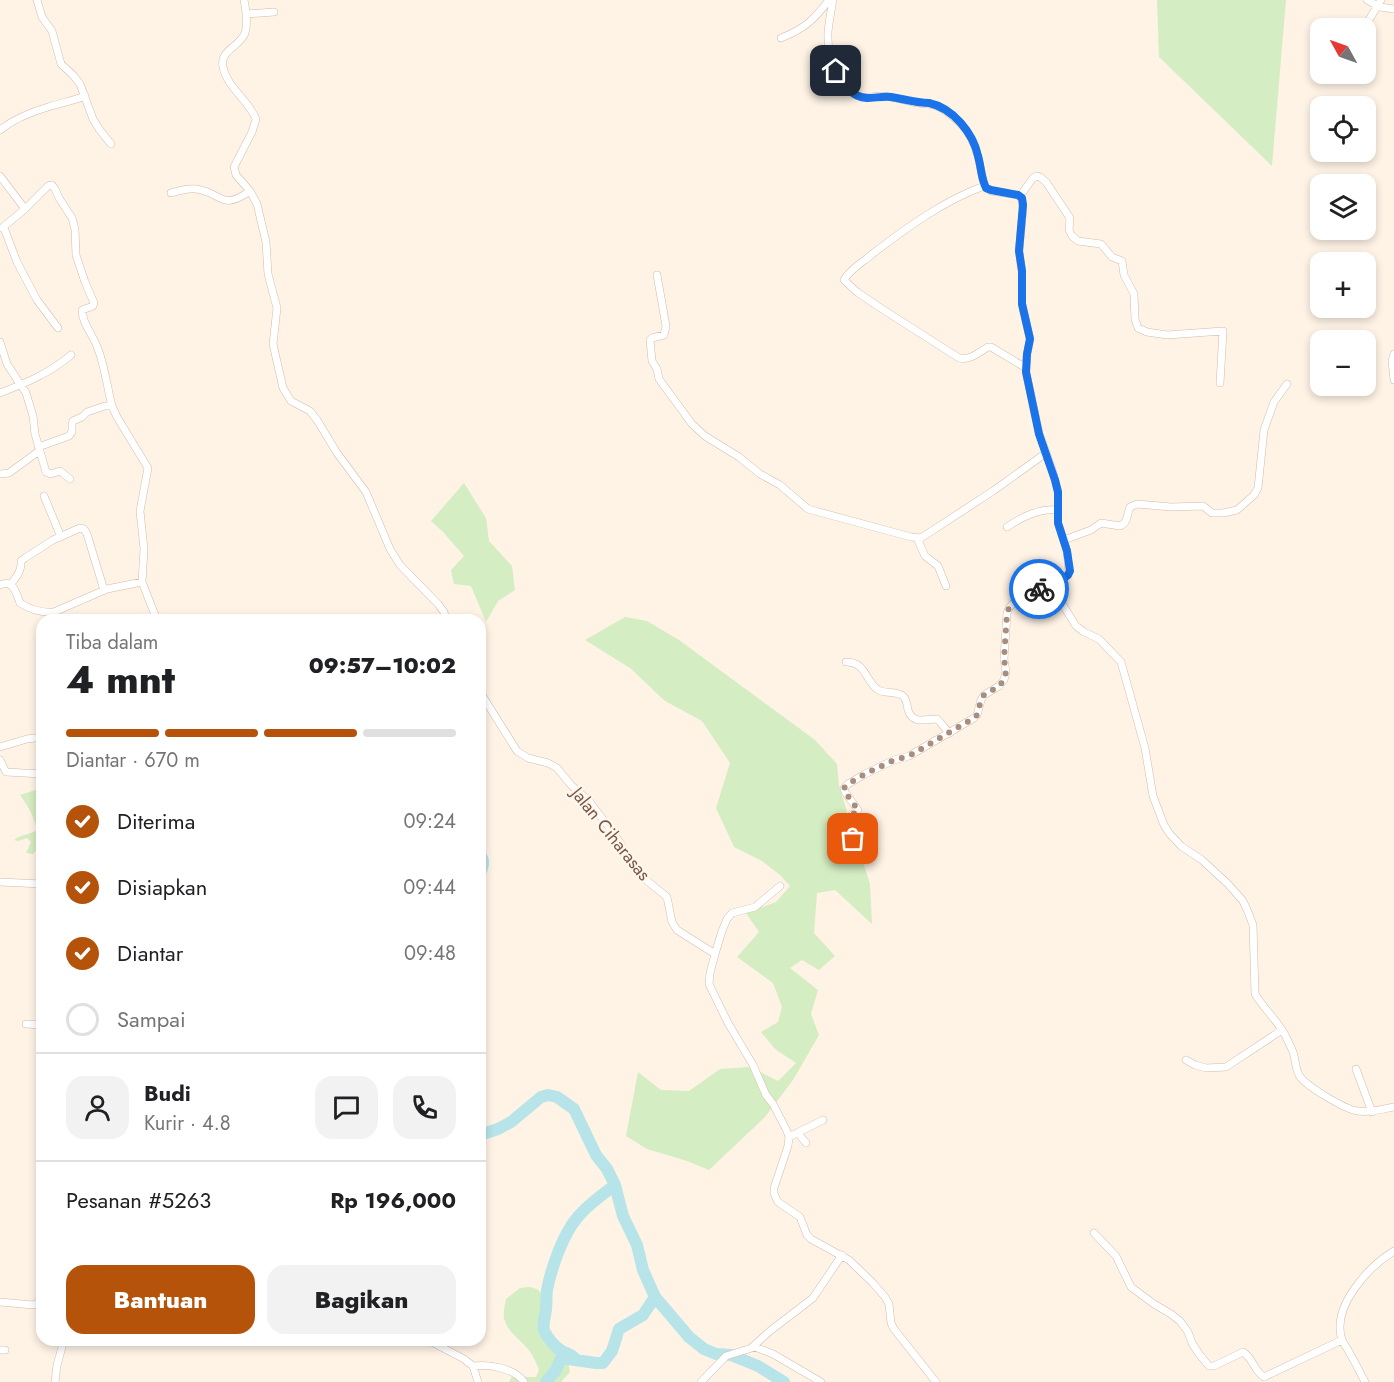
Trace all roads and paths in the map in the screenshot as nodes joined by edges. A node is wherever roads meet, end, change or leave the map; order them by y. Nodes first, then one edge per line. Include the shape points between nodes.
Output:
1 (37, 0) edge
2 (244, 0) edge
3 (831, 0) edge
4 (1367, 0) edge
5 (1380, 3) edge
6 (1394, 9) edge
7 (274, 12) dead end
8 (247, 14) junction
9 (1370, 18) edge
10 (781, 38) dead end
11 (85, 96) junction
12 (0, 130) edge
13 (111, 144) dead end
14 (0, 176) edge
15 (984, 186) junction
16 (250, 192) junction
17 (171, 193) dead end
18 (1020, 196) junction
19 (25, 209) junction
20 (2, 229) edge
21 (657, 275) dead end
22 (58, 328) dead end
23 (0, 342) edge
24 (1394, 354) edge
25 (72, 355) dead end
26 (1026, 368) junction
27 (1394, 380) edge
28 (1220, 383) dead end
29 (21, 384) junction
30 (1287, 384) dead end
31 (0, 393) edge
32 (112, 406) junction
33 (39, 449) junction
34 (1046, 453) junction
35 (0, 474) edge
36 (70, 479) dead end
37 (44, 496) dead end
38 (1058, 510) junction
39 (1007, 527) dead end
40 (61, 537) junction
41 (916, 538) junction
42 (1064, 540) junction
43 (142, 582) junction
44 (11, 584) junction
45 (1050, 584) junction
46 (0, 585) edge
47 (946, 586) dead end
48 (104, 590) junction
49 (43, 614) edge
50 (51, 614) edge
51 (155, 614) edge
52 (444, 614) edge
53 (846, 662) dead end
54 (486, 702) edge
55 (950, 733) junction
56 (36, 738) edge
57 (0, 747) edge
58 (0, 760) edge
59 (36, 774) edge
60 (853, 839) dead end
61 (0, 882) edge
62 (36, 884) edge
63 (780, 886) dead end
64 (715, 954) junction
65 (26, 1024) dead end
66 (36, 1025) edge
67 (1282, 1030) junction
68 (1186, 1060) dead end
69 (1356, 1069) dead end
70 (1394, 1107) edge
71 (1372, 1112) junction
72 (824, 1120) dead end
73 (798, 1133) junction
74 (789, 1137) junction
75 (806, 1143) dead end
76 (1094, 1233) dead end
77 (1394, 1251) edge
78 (842, 1255) junction
79 (0, 1302) edge
80 (36, 1304) edge
81 (1342, 1340) junction
82 (62, 1346) edge
83 (439, 1346) edge
84 (751, 1348) junction
85 (474, 1366) junction
86 (54, 1382) edge
87 (478, 1382) edge
88 (524, 1382) edge
89 (701, 1382) edge
90 (821, 1382) edge
91 (936, 1382) edge
92 (1365, 1382) edge

1 - 11 street via 52,31 61,64 76,78
2 - 8 street
3 - 10 street via 810,22
3 - 15 street via 828,40 842,83 860,96 929,103 949,113 974,140
4 - 5 street
5 - 6 street
5 - 9 street
7 - 8 street
8 - 16 street via 246,33 222,61 228,81 256,119 234,167
11 - 12 street via 33,112
11 - 13 street via 99,129
14 - 19 street
15 - 18 street
15 - 26 street via 923,217 844,280 879,308 959,358 970,358 991,347
16 - 17 street via 228,201 197,189
16 - 52 street via 259,212 276,301 273,344 283,388 291,400 317,420 366,492 394,557
18 - 26 street via 1022,304 1030,339
18 - 28 street via 1033,178 1040,177 1070,218 1072,237 1101,244 1112,257 1122,261 1134,294 1138,328 1167,335 1223,331
19 - 20 street
19 - 32 street via 52,184 72,219 76,255 94,303 82,310 82,315 98,348
20 - 22 street via 37,300
21 - 41 street via 666,326 664,334 650,340 652,361 659,379 692,424 808,509
23 - 29 street via 7,364
24 - 27 street
25 - 29 street via 56,368
26 - 34 street
29 - 31 street
29 - 33 street via 33,416
30 - 42 street via 1274,402 1264,430 1258,488 1237,510 1212,513 1203,506 1134,504 1123,526 1101,523
32 - 33 street via 87,412 72,423 69,436
32 - 43 street via 148,468 140,511
33 - 35 street via 9,473
33 - 36 street via 48,473 60,471
34 - 38 street via 1058,492
34 - 41 street via 926,536
37 - 40 street
38 - 39 street via 1032,513
38 - 42 street
40 - 44 street via 21,561 18,576
40 - 48 street via 80,528 84,530
41 - 47 street via 925,555 938,566
42 - 45 street via 1070,571
43 - 48 street
43 - 51 street
44 - 46 street
44 - 49 street via 20,603
45 - 55 street via 1017,599 1009,608 1004,680 984,695 974,718
45 - 67 street via 1076,627 1099,639 1121,662 1145,748 1153,796 1164,825 1174,840 1202,860 1243,901 1253,925 1255,994
48 - 50 street
53 - 55 street via 858,665 878,690 904,697 917,720 938,719
54 - 64 street, Jalan Ciharasas via 517,752 557,768 588,800 640,875 667,897 677,930
55 - 60 street via 844,788 858,810 844,822
56 - 57 street
58 - 59 street via 6,772
61 - 62 street
63 - 64 street via 755,907 732,913
64 - 74 street via 709,979 711,989
65 - 66 street
67 - 68 street via 1226,1067 1206,1068
67 - 71 street via 1303,1080 1350,1109
69 - 71 street
70 - 71 street
72 - 73 street
73 - 74 street
73 - 75 street
74 - 78 street via 774,1188 776,1198 800,1217 811,1239
76 - 81 street via 1116,1256 1131,1287 1180,1321 1209,1366 1243,1352 1264,1377
77 - 81 street via 1350,1294 1340,1320
78 - 84 street via 813,1298
78 - 91 street via 885,1297 894,1329
79 - 80 street
81 - 92 street
82 - 86 street
83 - 85 street
84 - 89 street via 726,1356
84 - 90 street via 773,1354
85 - 87 street
85 - 88 street via 497,1367 518,1375

